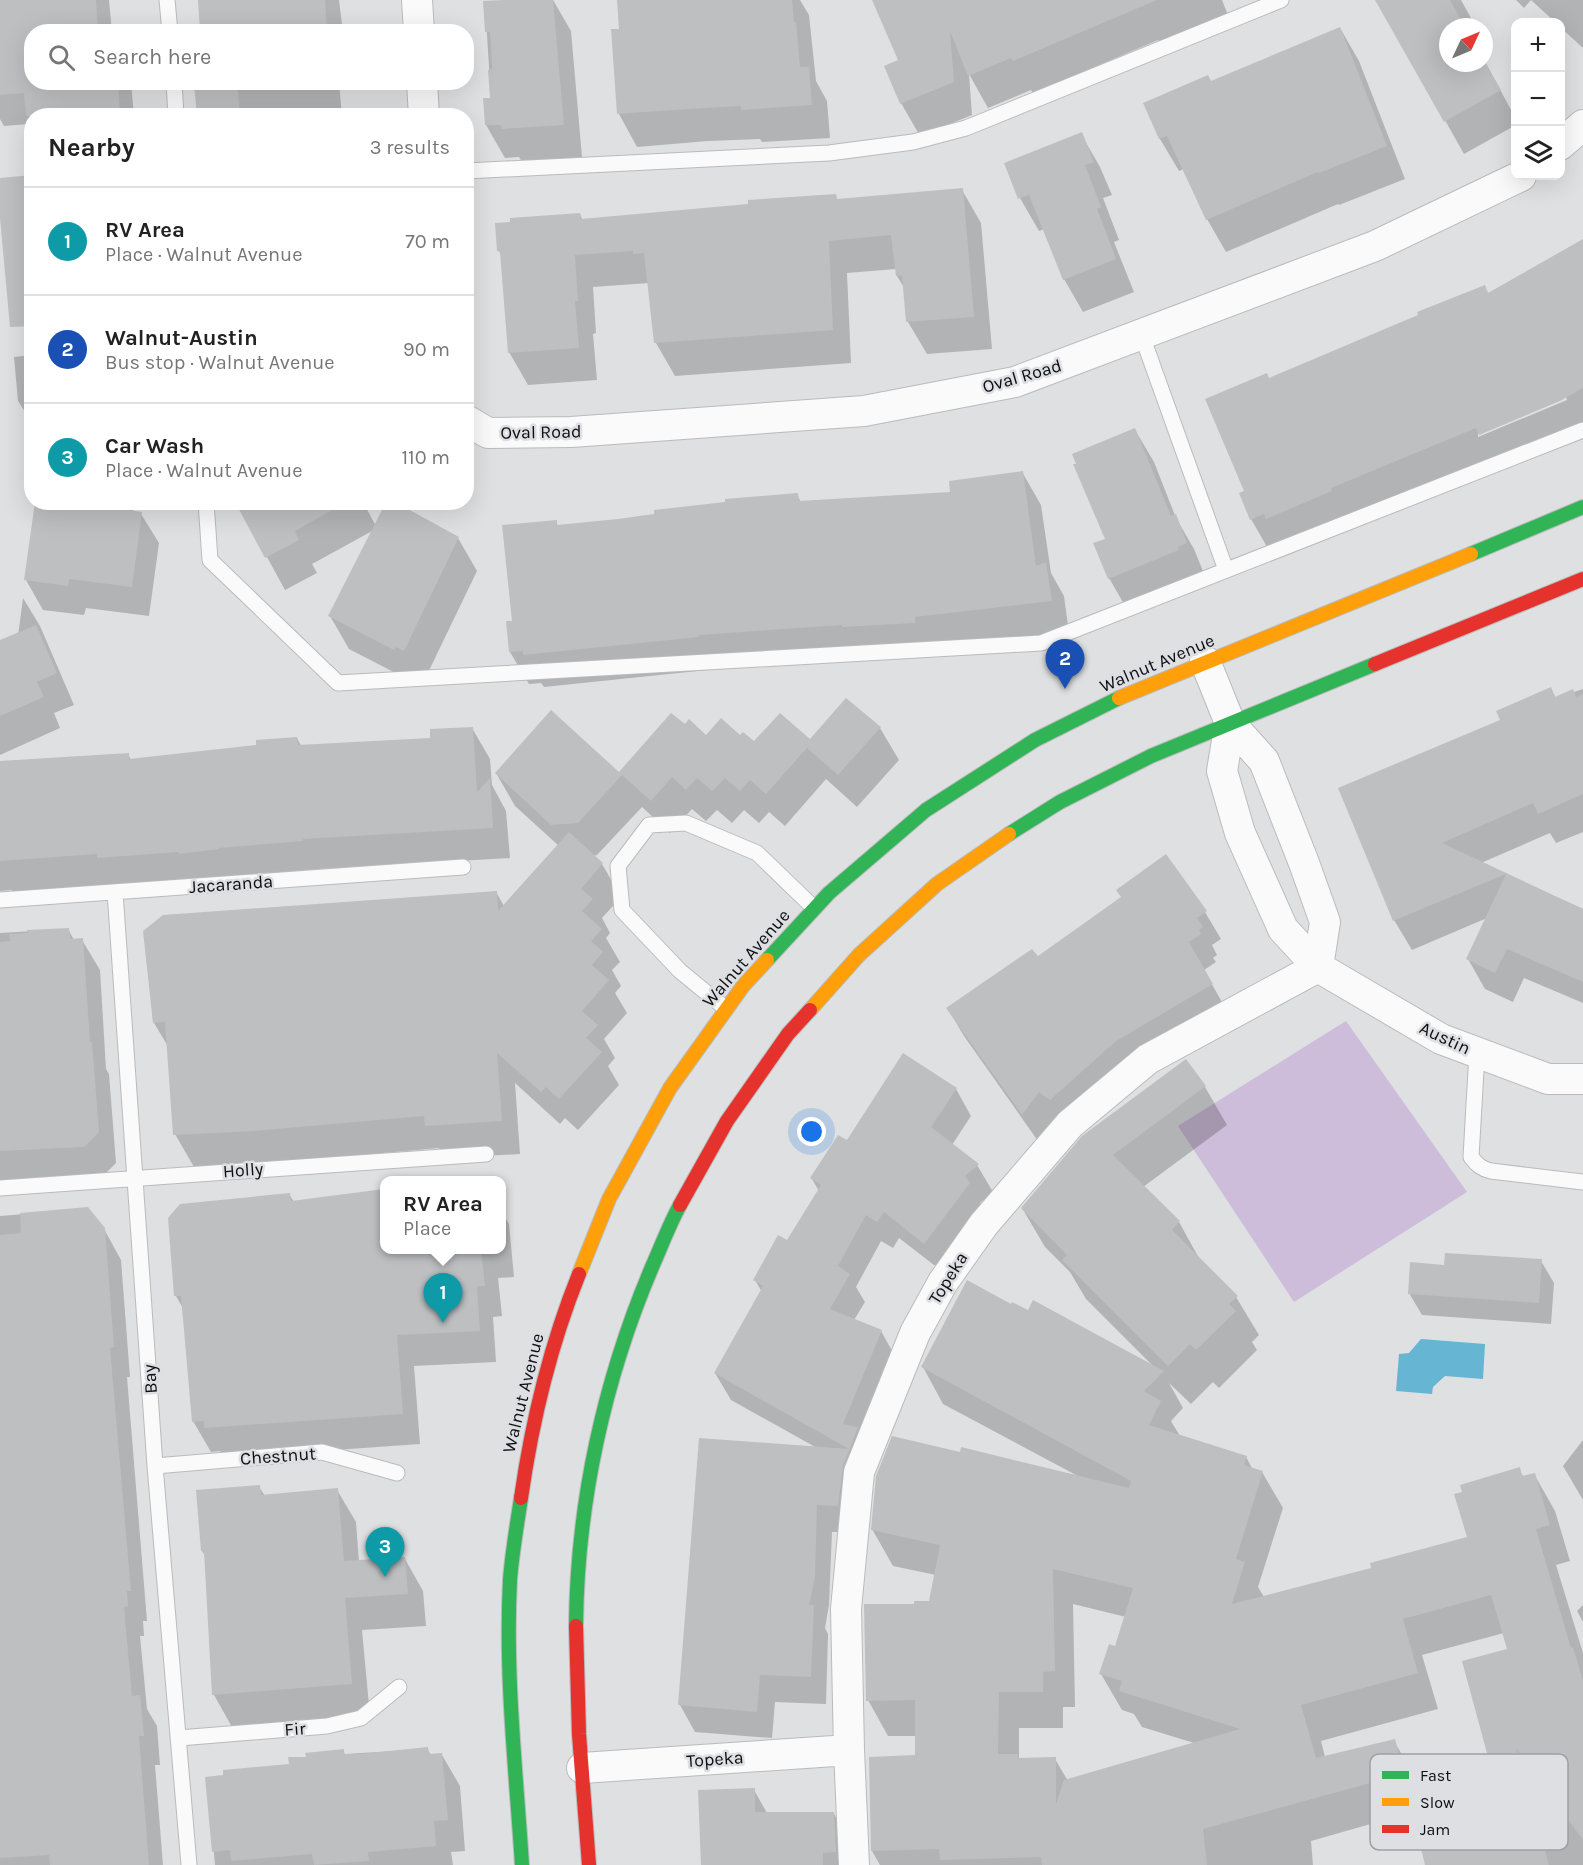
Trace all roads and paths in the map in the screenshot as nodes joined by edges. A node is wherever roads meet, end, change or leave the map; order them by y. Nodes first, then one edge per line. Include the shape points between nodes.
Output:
1 (167, 0) edge
2 (417, 0) edge
3 (1281, 0) edge
4 (169, 24) edge
5 (418, 24) edge
6 (174, 90) edge
7 (422, 90) edge
8 (176, 108) edge
9 (424, 108) edge
10 (1583, 125) edge
11 (1565, 141) edge
12 (474, 171) edge
13 (1513, 180) edge
14 (1142, 336) junction
15 (477, 426) edge
16 (1583, 430) edge
17 (1583, 507) edge
18 (207, 510) edge
19 (1226, 570) junction
20 (1583, 579) edge
21 (1205, 661) junction
22 (1230, 723) junction
23 (463, 867) dead end
24 (115, 892) junction
25 (0, 900) edge
26 (814, 908) junction
27 (1318, 967) junction
28 (725, 1008) junction
29 (1477, 1053) junction
30 (1583, 1079) edge
31 (486, 1154) dead end
32 (136, 1177) junction
33 (1583, 1182) edge
34 (0, 1188) edge
35 (155, 1466) junction
36 (397, 1473) dead end
37 (399, 1687) dead end
38 (179, 1738) junction
39 (849, 1750) junction
40 (582, 1768) junction
41 (189, 1865) edge
42 (522, 1865) edge
43 (589, 1865) edge
44 (854, 1865) edge

1 - 4 lane
2 - 5 street
3 - 12 lane via 966,128 913,142 829,153
6 - 8 lane
7 - 9 street
10 - 11 street
13 - 14 street, Oval Road via 1376,246
14 - 15 street, Oval Road via 1015,382 864,411 571,432
14 - 19 lane
16 - 19 lane
17 - 21 main road, Walnut Avenue
18 - 19 lane via 210,560 338,683 1041,643
20 - 22 main road
21 - 22 street
21 - 26 main road, Walnut Avenue via 1089,712 988,767 864,859
22 - 27 street via 1264,760 1325,922
22 - 27 street, Austin via 1222,771 1240,833 1283,929
22 - 40 main road via 1084,788 1022,824 921,898 831,985 761,1070 722,1128 685,1191 651,1265 622,1343 599,1425 582,1519 575,1597
23 - 24 lane, Jacaranda
24 - 25 lane, Jacaranda
24 - 32 lane, Bay
26 - 28 main road, Walnut Avenue
26 - 28 lane via 757,853 686,824 649,825 618,866 622,910 680,971
27 - 29 street, Austin via 1441,1039
27 - 39 street, Topeka via 1148,1059 1071,1124 984,1224 943,1282 915,1333 859,1472 846,1609
28 - 42 main road, Walnut Avenue via 661,1102 602,1211 571,1287 532,1425 516,1515 509,1608
29 - 30 street, Austin via 1548,1078
29 - 33 lane via 1471,1157 1476,1164 1491,1171
31 - 32 lane, Holly
32 - 34 lane, Holly
32 - 35 lane, Bay
35 - 36 lane, Chestnut via 322,1452
35 - 38 lane, Bay
37 - 38 lane, Fir via 361,1718 327,1726
38 - 41 lane, Bay
39 - 40 street, Topeka
39 - 44 street, Topeka
40 - 43 main road

